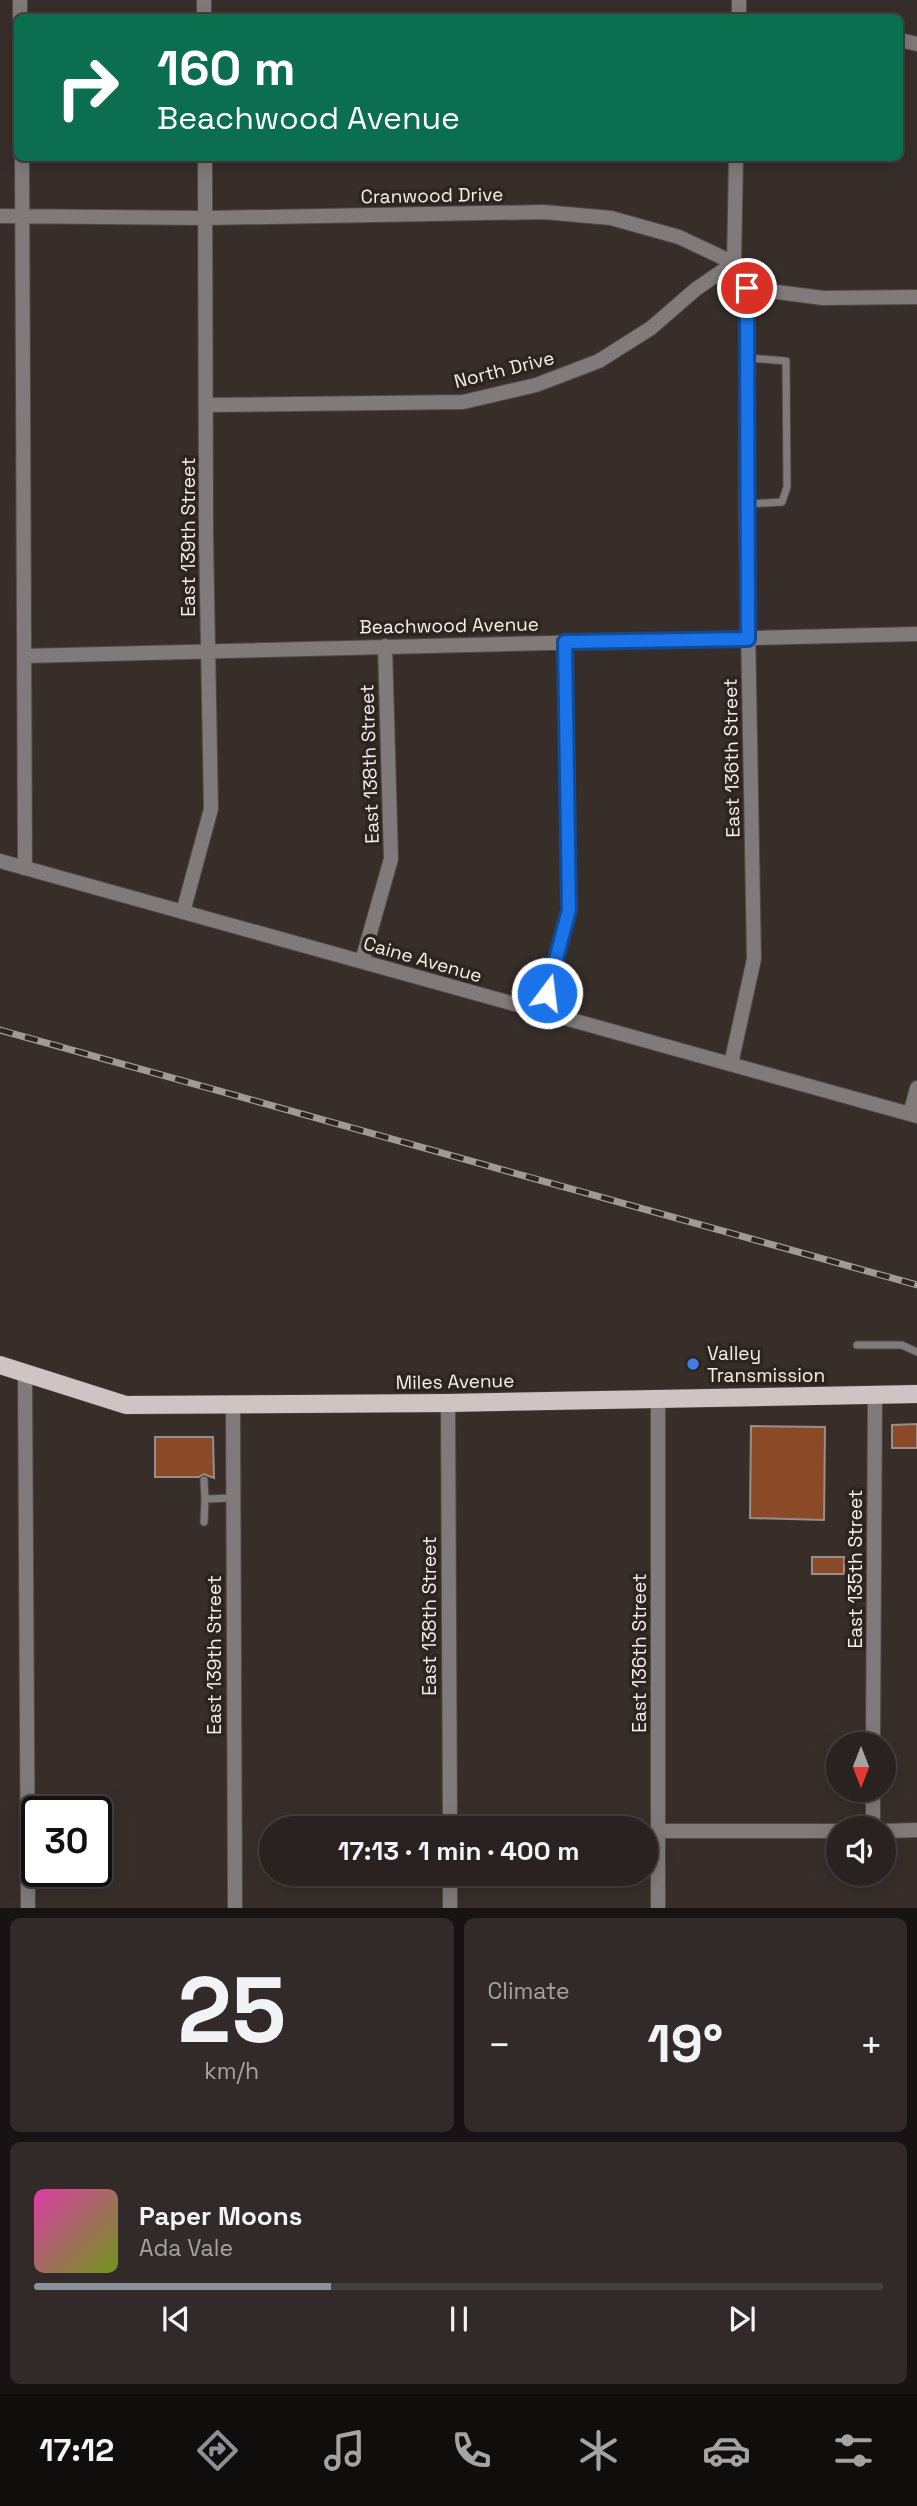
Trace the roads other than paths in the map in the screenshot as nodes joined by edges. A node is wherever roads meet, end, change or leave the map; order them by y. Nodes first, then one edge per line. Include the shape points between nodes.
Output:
1 (22, 161) edge
2 (205, 161) edge
3 (736, 161) edge
4 (22, 215) junction
5 (0, 216) edge
6 (206, 218) junction
7 (734, 263) junction
8 (747, 288) junction
9 (917, 298) edge
10 (748, 358) junction
11 (206, 405) junction
12 (746, 504) junction
13 (917, 634) edge
14 (748, 639) junction
15 (565, 642) junction
16 (385, 646) junction
17 (208, 650) junction
18 (24, 656) junction
19 (0, 860) edge
20 (25, 868) junction
21 (184, 912) junction
22 (362, 961) junction
23 (541, 1012) junction
24 (730, 1064) junction
25 (917, 1088) edge
26 (913, 1115) edge
27 (857, 1345) dead end
28 (917, 1352) edge
29 (0, 1365) edge
30 (25, 1374) junction
31 (875, 1394) junction
32 (917, 1394) edge
33 (658, 1399) junction
34 (233, 1403) junction
35 (447, 1403) junction
36 (204, 1480) dead end
37 (233, 1498) junction
38 (205, 1499) junction
39 (204, 1522) dead end
40 (873, 1732) edge
41 (450, 1816) edge
42 (658, 1816) edge
43 (917, 1830) edge
44 (658, 1831) edge
45 (826, 1831) edge
46 (896, 1831) edge
47 (450, 1886) edge
48 (658, 1886) edge
49 (28, 1908) edge
50 (235, 1908) edge
51 (450, 1908) edge
52 (658, 1908) edge

1 - 4 street
2 - 6 street, East 139th Street
3 - 7 street, East 136th Street
4 - 5 street, Cranwood Drive
4 - 6 street, Cranwood Drive
4 - 18 street
6 - 7 street, Cranwood Drive via 544,212 623,221 679,237
6 - 11 street, East 139th Street
7 - 8 street, East 136th Street
7 - 11 street, North Drive via 652,328 599,361 536,385 463,402
8 - 9 street via 823,298
8 - 10 street, East 136th Street
10 - 12 street, East 136th Street
10 - 12 lane via 786,361 788,474 782,502
11 - 17 street, East 139th Street
12 - 14 street, East 136th Street
13 - 14 street, Beachwood Avenue
14 - 15 street, Beachwood Avenue
14 - 24 street, East 136th Street via 754,959
15 - 16 street, Beachwood Avenue
15 - 23 street via 569,910
16 - 17 street, Beachwood Avenue
16 - 22 street, East 138th Street via 391,859
17 - 18 street, Beachwood Avenue
17 - 21 street, East 139th Street via 211,809
18 - 20 street
19 - 20 street, Caine Avenue
20 - 21 street, Caine Avenue
21 - 22 street, Caine Avenue
22 - 23 street, Caine Avenue
23 - 24 street, Caine Avenue
24 - 26 street, Caine Avenue
25 - 26 street
27 - 28 lane via 902,1345
29 - 30 main road, Miles Avenue
30 - 34 main road, Miles Avenue via 126,1405
30 - 49 street
31 - 32 main road, Miles Avenue
31 - 33 main road, Miles Avenue
31 - 40 street, East 135th Street
33 - 35 main road, Miles Avenue
33 - 42 street, East 136th Street
34 - 35 main road, Miles Avenue
34 - 37 street, East 139th Street
35 - 41 street, East 138th Street
36 - 38 lane
37 - 38 lane
37 - 50 street, East 139th Street
38 - 39 lane
43 - 46 street
44 - 45 street
47 - 51 street
48 - 52 street, East 136th Street

